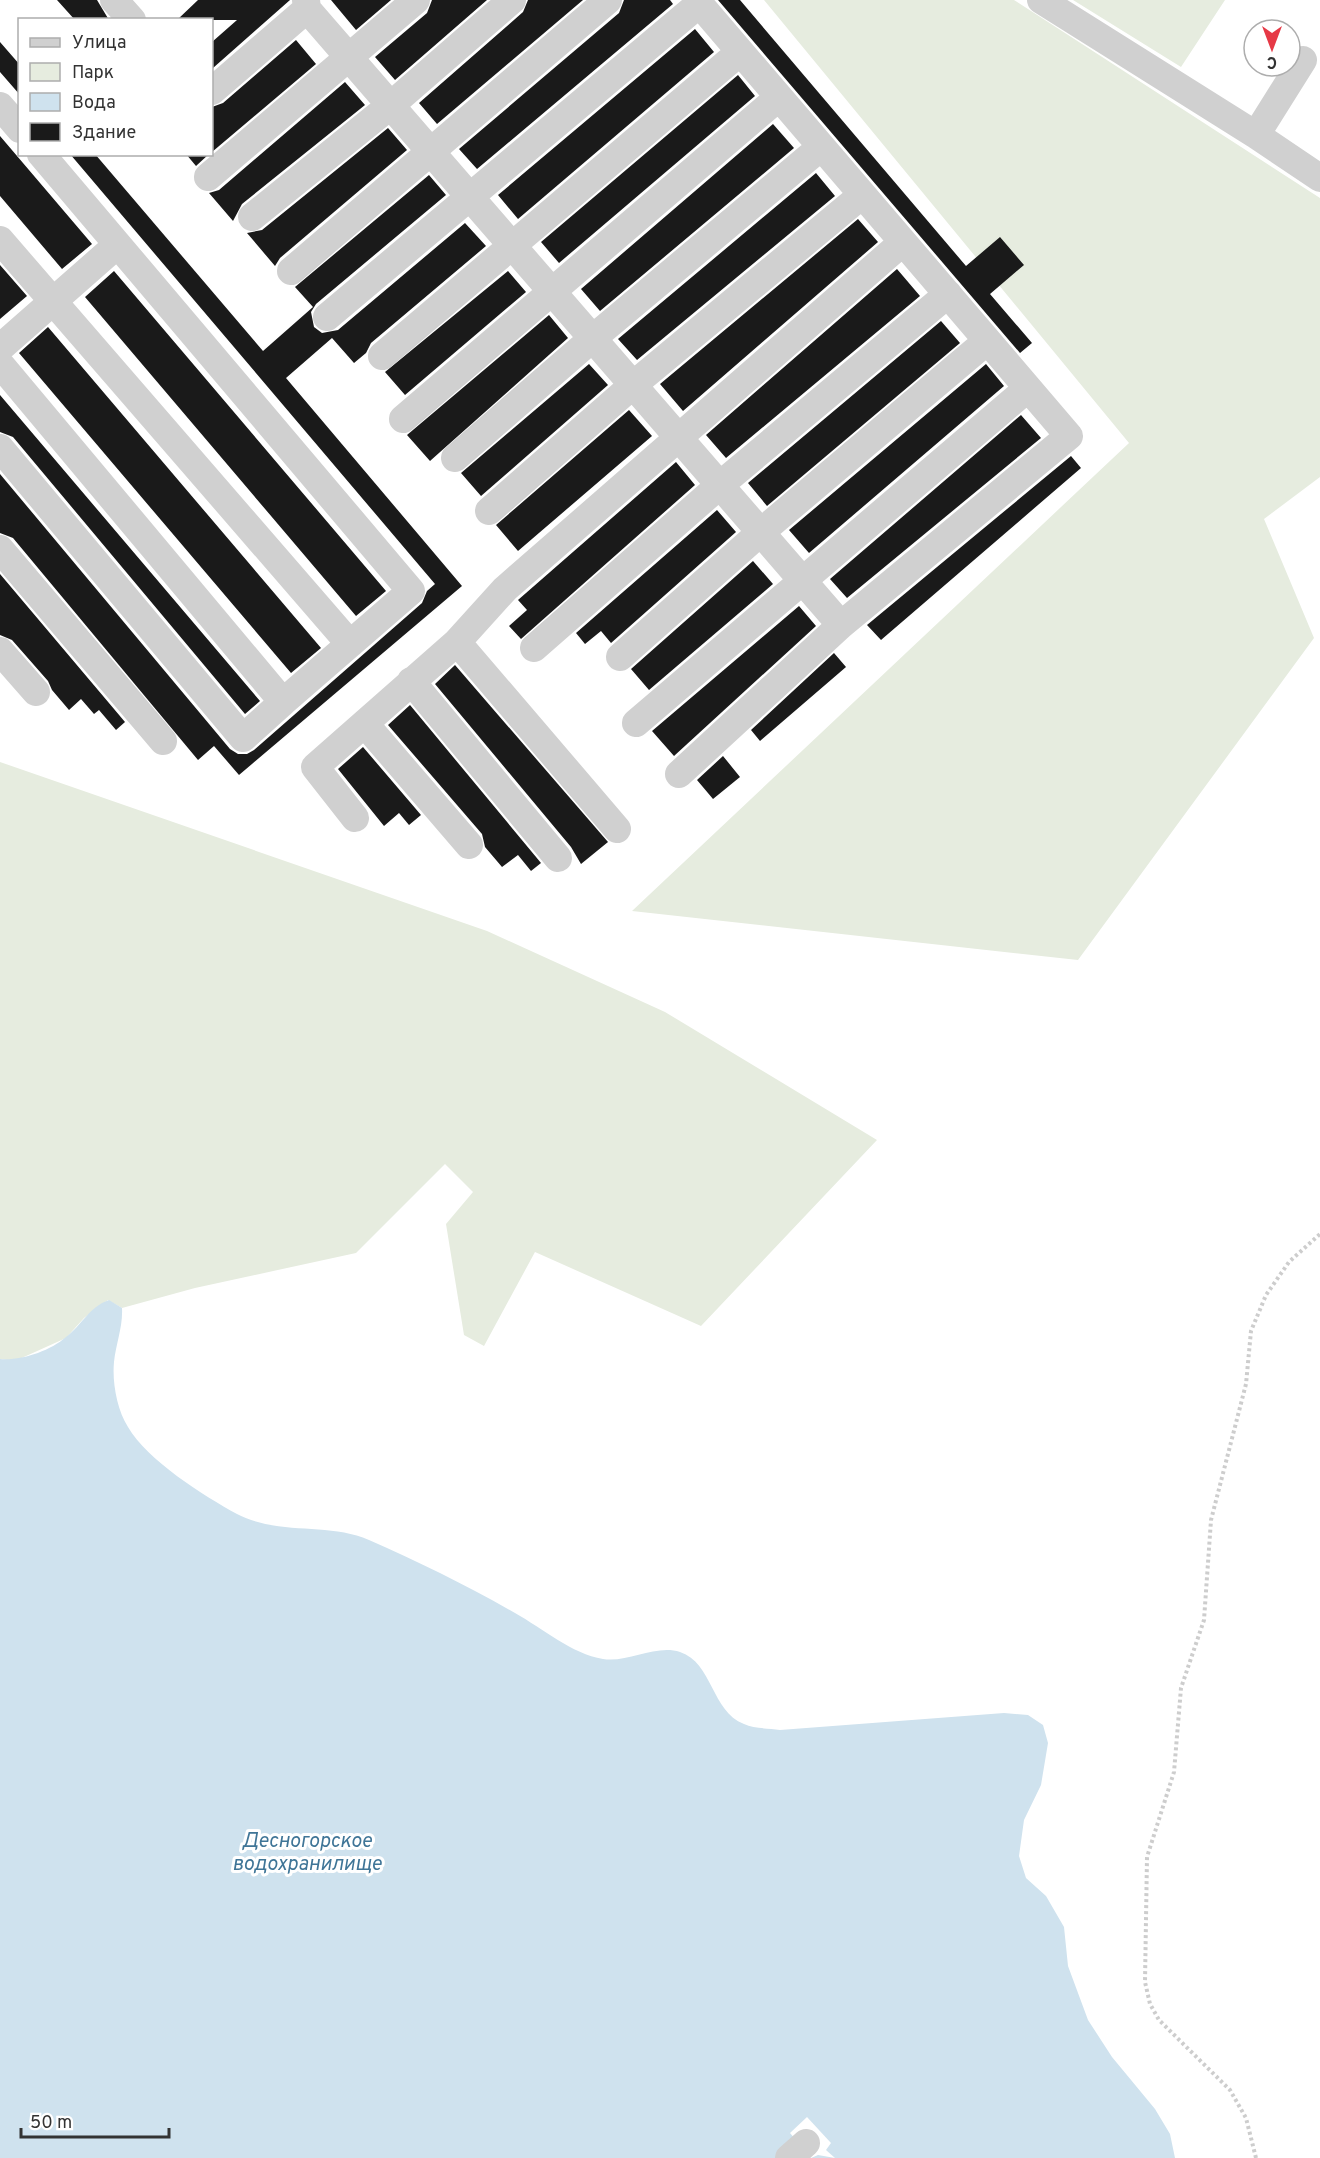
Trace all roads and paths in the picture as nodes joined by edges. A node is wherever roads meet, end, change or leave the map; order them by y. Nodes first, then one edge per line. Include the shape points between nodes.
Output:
1 (114, 0) edge
2 (416, 0) edge
3 (513, 0) edge
4 (608, 0) edge
5 (1041, 0) edge
6 (697, 2) edge
7 (306, 4) edge
8 (130, 18) edge
9 (740, 52) junction
10 (348, 57) junction
11 (1303, 60) dead end
12 (213, 90) edge
13 (779, 97) junction
14 (390, 105) junction
15 (0, 106) edge
16 (18, 127) edge
17 (1256, 135) junction
18 (821, 147) junction
19 (430, 151) junction
20 (43, 156) edge
21 (208, 177) dead end
22 (1320, 178) edge
23 (862, 195) junction
24 (470, 196) junction
25 (252, 217) dead end
26 (0, 240) edge
27 (903, 242) junction
28 (511, 244) junction
29 (117, 245) junction
30 (291, 271) dead end
31 (551, 291) junction
32 (948, 294) junction
33 (52, 301) junction
34 (327, 317) dead end
35 (593, 338) junction
36 (987, 341) junction
37 (0, 348) edge
38 (382, 356) dead end
39 (0, 364) edge
40 (633, 385) junction
41 (1028, 388) junction
42 (402, 419) dead end
43 (678, 437) junction
44 (0, 448) edge
45 (456, 458) dead end
46 (720, 485) junction
47 (489, 511) dead end
48 (761, 532) junction
49 (0, 549) edge
50 (803, 580) junction
51 (841, 625) junction
52 (457, 642) junction
53 (350, 644) junction
54 (534, 648) dead end
55 (0, 651) edge
56 (620, 657) dead end
57 (411, 681) junction
58 (36, 692) dead end
59 (283, 702) junction
60 (636, 723) dead end
61 (365, 724) junction
62 (164, 741) dead end
63 (679, 774) dead end
64 (355, 818) dead end
65 (617, 829) dead end
66 (469, 845) dead end
67 (558, 858) dead end
68 (1320, 1234) edge
69 (1256, 2158) edge

1 - 8 lane
2 - 10 lane
3 - 14 lane
4 - 19 lane
5 - 17 lane
6 - 9 lane
6 - 24 lane
7 - 10 lane
7 - 12 lane
9 - 13 lane
9 - 28 lane
10 - 14 lane
10 - 21 lane
11 - 17 lane
13 - 18 lane
13 - 31 lane
14 - 19 lane
14 - 25 lane
15 - 16 lane
17 - 22 lane
18 - 23 lane
18 - 35 lane
19 - 24 lane
19 - 30 lane
20 - 29 lane
23 - 27 lane
23 - 40 lane
24 - 28 lane
24 - 34 lane
26 - 33 lane
27 - 32 lane
27 - 43 lane
28 - 31 lane
28 - 38 lane
29 - 33 lane
29 - 53 lane via 411,591
31 - 35 lane
31 - 42 lane
32 - 36 lane
32 - 46 lane
33 - 37 lane
33 - 53 lane
35 - 40 lane
35 - 45 lane
36 - 41 lane
36 - 48 lane
39 - 59 lane
40 - 43 lane
40 - 47 lane
41 - 50 lane
41 - 51 lane via 1069,436
43 - 46 lane
43 - 52 lane via 505,589
44 - 59 lane via 243,738
46 - 48 lane
46 - 54 lane
48 - 50 lane
48 - 56 lane
49 - 62 lane
50 - 51 lane
50 - 60 lane
51 - 63 lane
52 - 57 lane
52 - 65 lane
53 - 59 lane
55 - 58 lane
57 - 61 lane
57 - 67 lane
61 - 64 lane via 315,766
61 - 66 lane
68 - 69 path via 1289,1262 1266,1295 1251,1331 1246,1384 1211,1520 1204,1620 1181,1688 1174,1772 1147,1857 1145,1982 1150,2004 1160,2020 1230,2090 1246,2118

